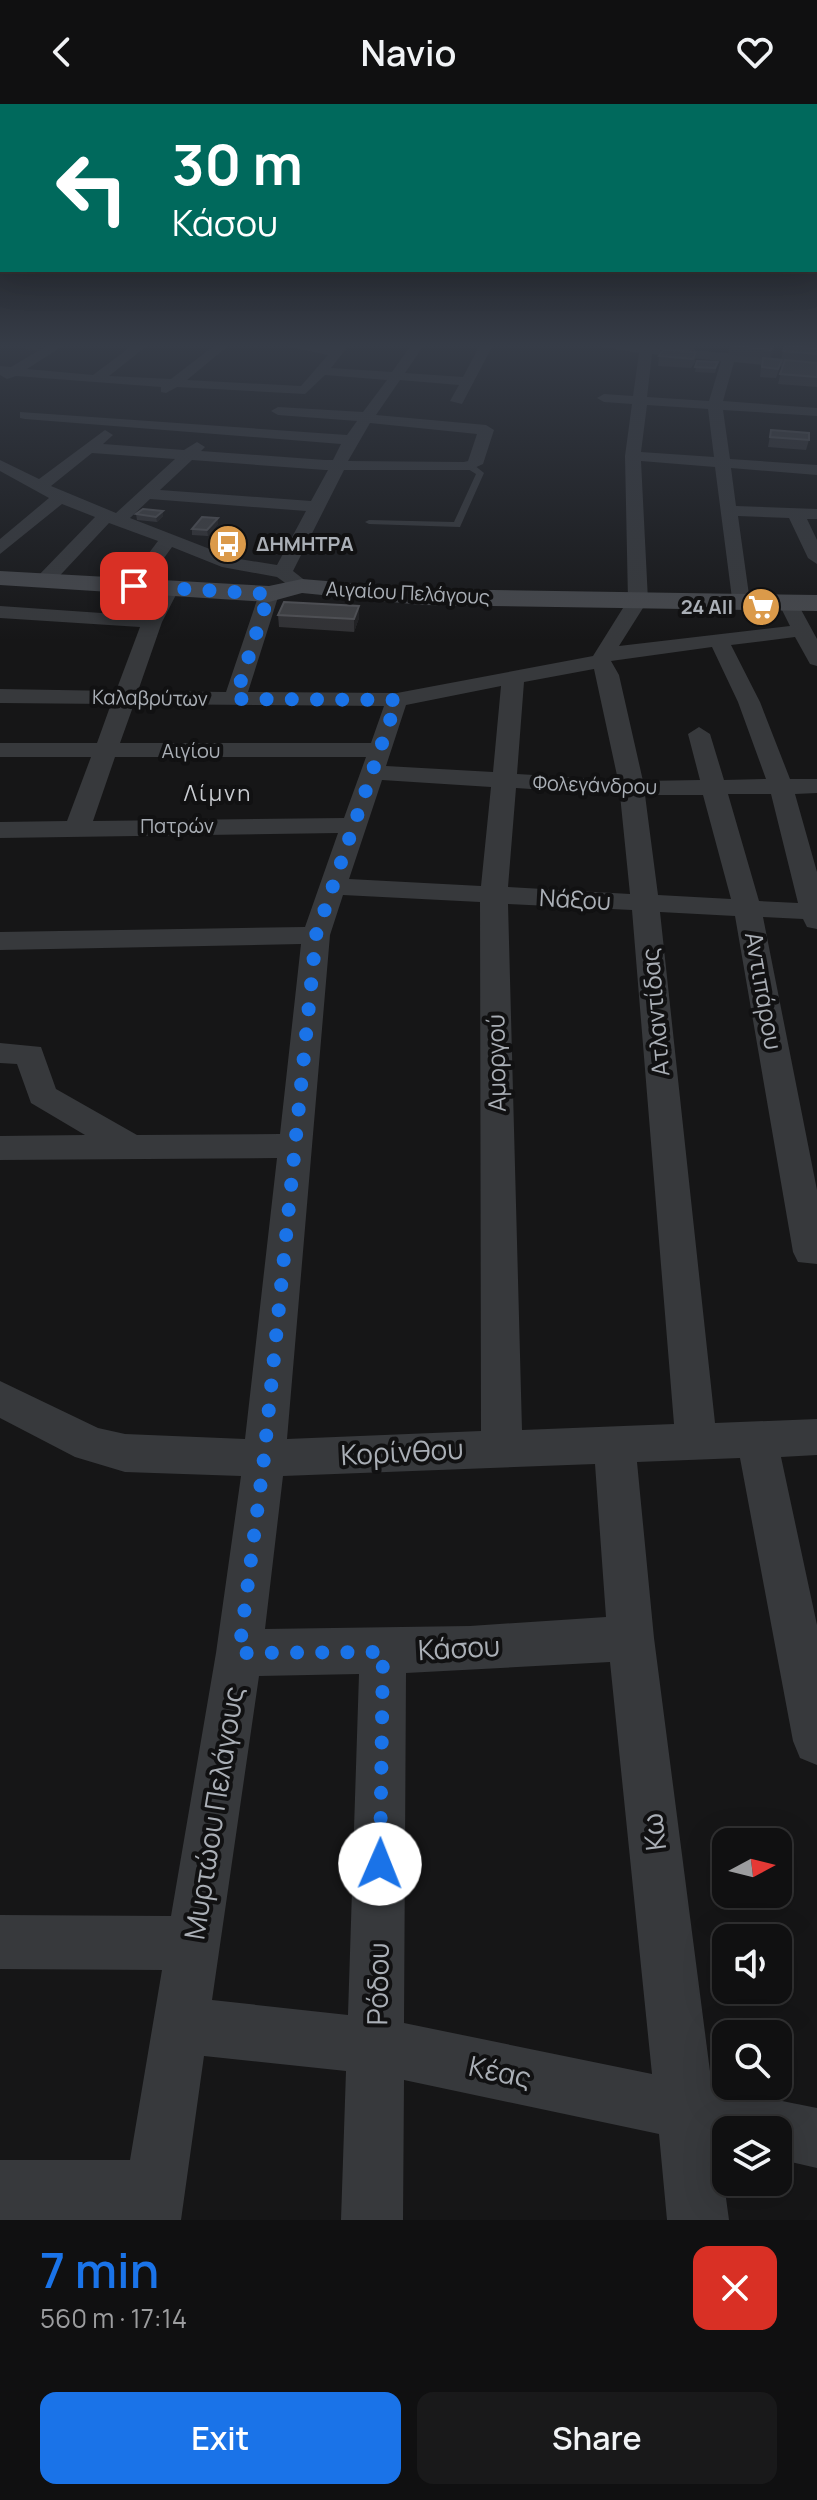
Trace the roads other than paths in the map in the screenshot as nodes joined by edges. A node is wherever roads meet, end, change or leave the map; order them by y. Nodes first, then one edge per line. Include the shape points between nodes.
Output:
1 (95, 444) edge
2 (199, 444) edge
3 (349, 444) edge
4 (432, 444) edge
5 (439, 444) edge
6 (480, 444) edge
7 (634, 444) edge
8 (720, 444) edge
9 (435, 445) junction
10 (90, 448) junction
11 (189, 454) junction
12 (633, 456) junction
13 (722, 462) junction
14 (339, 463) junction
15 (0, 465) edge
16 (471, 467) junction
17 (817, 470) edge
18 (162, 479) junction
19 (39, 487) junction
20 (148, 494) junction
21 (62, 498) junction
22 (318, 498) junction
23 (728, 511) junction
24 (795, 513) junction
25 (817, 514) edge
26 (112, 518) junction
27 (369, 522) dead end
28 (168, 540) junction
29 (0, 549) edge
30 (817, 558) edge
31 (0, 578) edge
32 (292, 579) junction
33 (44, 581) junction
34 (134, 586) junction
35 (169, 589) junction
36 (269, 594) junction
37 (638, 600) junction
38 (740, 602) junction
39 (788, 602) junction
40 (817, 603) edge
41 (0, 612) edge
42 (152, 622) junction
43 (803, 630) junction
44 (719, 641) junction
45 (604, 658) junction
46 (817, 660) edge
47 (513, 679) junction
48 (0, 696) edge
49 (124, 698) junction
50 (235, 699) junction
51 (397, 700) junction
52 (699, 734) dead end
53 (0, 750) edge
54 (104, 752) junction
55 (378, 761) junction
56 (501, 781) junction
57 (817, 786) edge
58 (716, 787) junction
59 (781, 787) junction
60 (632, 788) junction
61 (354, 825) junction
62 (78, 827) junction
63 (0, 830) edge
64 (333, 886) junction
65 (494, 896) junction
66 (645, 903) junction
67 (748, 911) junction
68 (816, 915) edge
69 (316, 935) junction
70 (0, 941) edge
71 (15, 1054) edge
72 (293, 1146) junction
73 (0, 1148) edge
74 (133, 1148) junction
75 (811, 1252) dead end
76 (0, 1398) edge
77 (817, 1437) edge
78 (757, 1438) junction
79 (696, 1439) junction
80 (614, 1443) junction
81 (502, 1448) junction
82 (264, 1458) junction
83 (631, 1638) junction
84 (383, 1652) junction
85 (239, 1653) junction
86 (817, 1741) edge
87 (0, 1942) edge
88 (194, 1943) junction
89 (181, 2025) junction
90 (377, 2046) junction
91 (686, 2110) junction
92 (817, 2138) edge
93 (0, 2190) edge
94 (152, 2205) edge
95 (372, 2220) edge
96 (698, 2220) edge

1 - 10 street
2 - 11 street
3 - 14 street
4 - 9 street
5 - 9 street
6 - 16 street
7 - 12 street
8 - 13 street
9 - 14 street
9 - 16 street
10 - 11 street
10 - 19 street
11 - 14 street
11 - 18 street
12 - 13 street
12 - 37 street
13 - 17 street
13 - 23 street
14 - 22 street
15 - 19 street via 14,482
16 - 27 lane via 480,473 457,525
18 - 20 street
18 - 22 street
19 - 21 street
20 - 22 street
20 - 26 street
21 - 26 street
21 - 29 street
22 - 32 street
23 - 24 street
23 - 38 street
24 - 25 street
24 - 30 street
26 - 28 street
26 - 33 street
28 - 32 street
28 - 34 street
31 - 33 main road, Αιγαίου Πελάγους
32 - 36 main road, Αιγαίου Πελάγους
32 - 37 main road, Αιγαίου Πελάγους via 422,597
33 - 34 main road, Αιγαίου Πελάγους
34 - 35 main road, Αιγαίου Πελάγους
35 - 36 main road, Αιγαίου Πελάγους
35 - 42 street
36 - 50 street
37 - 38 main road, Αιγαίου Πελάγους
37 - 45 street
38 - 39 main road, Αιγαίου Πελάγους
39 - 40 main road, Αιγαίου Πελάγους
39 - 43 street
41 - 42 street
42 - 49 street
43 - 44 street, Καλαβρύτων
43 - 46 street
44 - 45 street, Καλαβρύτων
44 - 59 street
45 - 47 street, Καλαβρύτων
45 - 60 street, Ατλαντίδας
47 - 51 street, Καλαβρύτων
47 - 56 street, Αμοργού
48 - 49 street, Καλαβρύτων
49 - 50 street, Καλαβρύτων
49 - 54 street
50 - 51 street, Καλαβρύτων
51 - 55 street, Μυρτώου Πελάγους
52 - 58 street, Αντιπάρου
53 - 54 street, Αιγίου
54 - 55 street, Αιγίου
54 - 62 street
55 - 56 street, Φολεγάνδρου
55 - 61 street, Μυρτώου Πελάγους
56 - 60 street, Φολεγάνδρου
56 - 65 street, Αμοργού
57 - 59 street, Φολεγάνδρου
58 - 59 street, Φολεγάνδρου
58 - 60 street, Φολεγάνδρου
58 - 67 street, Αντιπάρου
59 - 68 street
60 - 66 street, Ατλαντίδας
61 - 62 street, Πατρών
61 - 64 street, Μυρτώου Πελάγους
62 - 63 street, Πατρών
64 - 65 street, Νάξου
64 - 69 street, Μυρτώου Πελάγους
65 - 66 street, Νάξου
65 - 81 street, Αμοργού
66 - 67 street, Νάξου
66 - 79 street, Ατλαντίδας
67 - 68 street, Νάξου
67 - 75 street, Αντιπάρου
69 - 70 street
69 - 72 street, Μυρτώου Πελάγους
71 - 74 street via 42,1095
72 - 74 street
72 - 82 street, Μυρτώου Πελάγους
73 - 74 street
76 - 82 street, Κορίνθου via 90,1444 125,1453
77 - 78 street, Κορίνθου
78 - 79 street, Κορίνθου
78 - 86 street
79 - 80 street, Κορίνθου
80 - 81 street, Κορίνθου
80 - 83 street, Κω
81 - 82 street, Κορίνθου
82 - 85 street, Μυρτώου Πελάγους
83 - 84 street, Κάσου
83 - 91 street, Κω
84 - 85 street, Κάσου
84 - 90 street, Ρόδου
85 - 88 street, Μυρτώου Πελάγους
87 - 88 street
88 - 89 street, Μυρτώου Πελάγους
89 - 90 street, Κέας
89 - 94 street, Μυρτώου Πελάγους
90 - 91 street, Κέας
90 - 95 street, Ρόδου
91 - 92 street, Κέας
91 - 96 street, Κω
93 - 94 street

